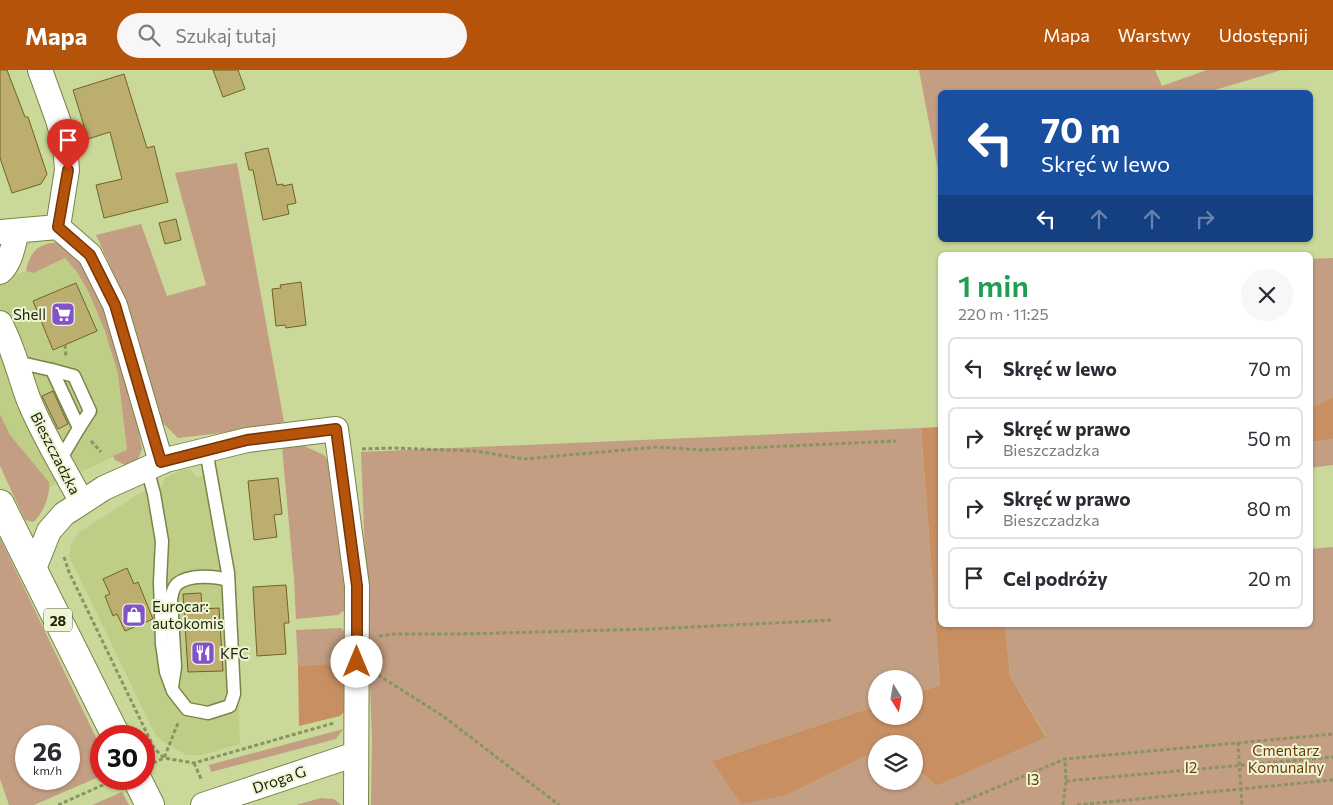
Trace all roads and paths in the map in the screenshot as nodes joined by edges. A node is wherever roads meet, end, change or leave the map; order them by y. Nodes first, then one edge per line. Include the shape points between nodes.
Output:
1 (40, 70) edge
2 (58, 227) junction
3 (8, 232) edge
4 (0, 272) edge
5 (0, 322) edge
6 (17, 362) junction
7 (52, 370) junction
8 (79, 428) junction
9 (338, 439) junction
10 (896, 441) dead end
11 (206, 450) junction
12 (60, 460) junction
13 (154, 465) junction
14 (82, 501) junction
15 (0, 504) edge
16 (33, 571) junction
17 (228, 580) junction
18 (834, 620) dead end
19 (357, 651) junction
20 (172, 687) junction
21 (186, 707) junction
22 (110, 725) edge
23 (1333, 734) edge
24 (1238, 742) junction
25 (356, 754) junction
26 (1333, 756) edge
27 (164, 758) dead end
28 (1065, 758) junction
29 (1239, 765) junction
30 (1333, 780) edge
31 (1066, 781) junction
32 (1241, 789) junction
33 (98, 790) edge
34 (134, 790) edge
35 (58, 805) edge
36 (150, 805) edge
37 (203, 805) edge
38 (356, 805) edge
39 (559, 805) edge
40 (955, 805) edge
41 (1063, 805) edge
42 (1077, 805) edge
43 (1242, 805) edge

1 - 2 street via 58,120 68,170
2 - 3 street
2 - 13 street via 90,255 115,305
3 - 4 street via 11,254
5 - 6 street, Bieszczadzka
6 - 7 lane
6 - 12 street, Bieszczadzka via 29,399
7 - 8 lane
7 - 8 lane via 74,376 90,411
8 - 12 lane
9 - 10 path via 394,448 474,452 524,459 657,447 702,450
9 - 11 street via 247,440
9 - 19 street via 357,586
11 - 13 street
11 - 17 lane
12 - 14 street, Bieszczadzka
13 - 14 street
13 - 20 lane via 154,494 162,541 162,644
14 - 16 street, Bieszczadzka via 49,531
15 - 16 main road, 28
16 - 22 main road, 28
17 - 20 lane via 192,578 178,583 173,589 175,667
17 - 21 lane via 234,694 230,706 208,713
18 - 19 path via 652,629 394,634
19 - 25 street
19 - 39 path
20 - 21 lane
21 - 27 path
23 - 24 path
24 - 28 path
24 - 29 path
25 - 37 street, Droga G
25 - 38 street
26 - 29 path
28 - 31 path
28 - 40 path
29 - 31 path
29 - 32 path
30 - 32 path
31 - 41 path
32 - 42 path
32 - 43 path
33 - 35 path
34 - 36 main road

